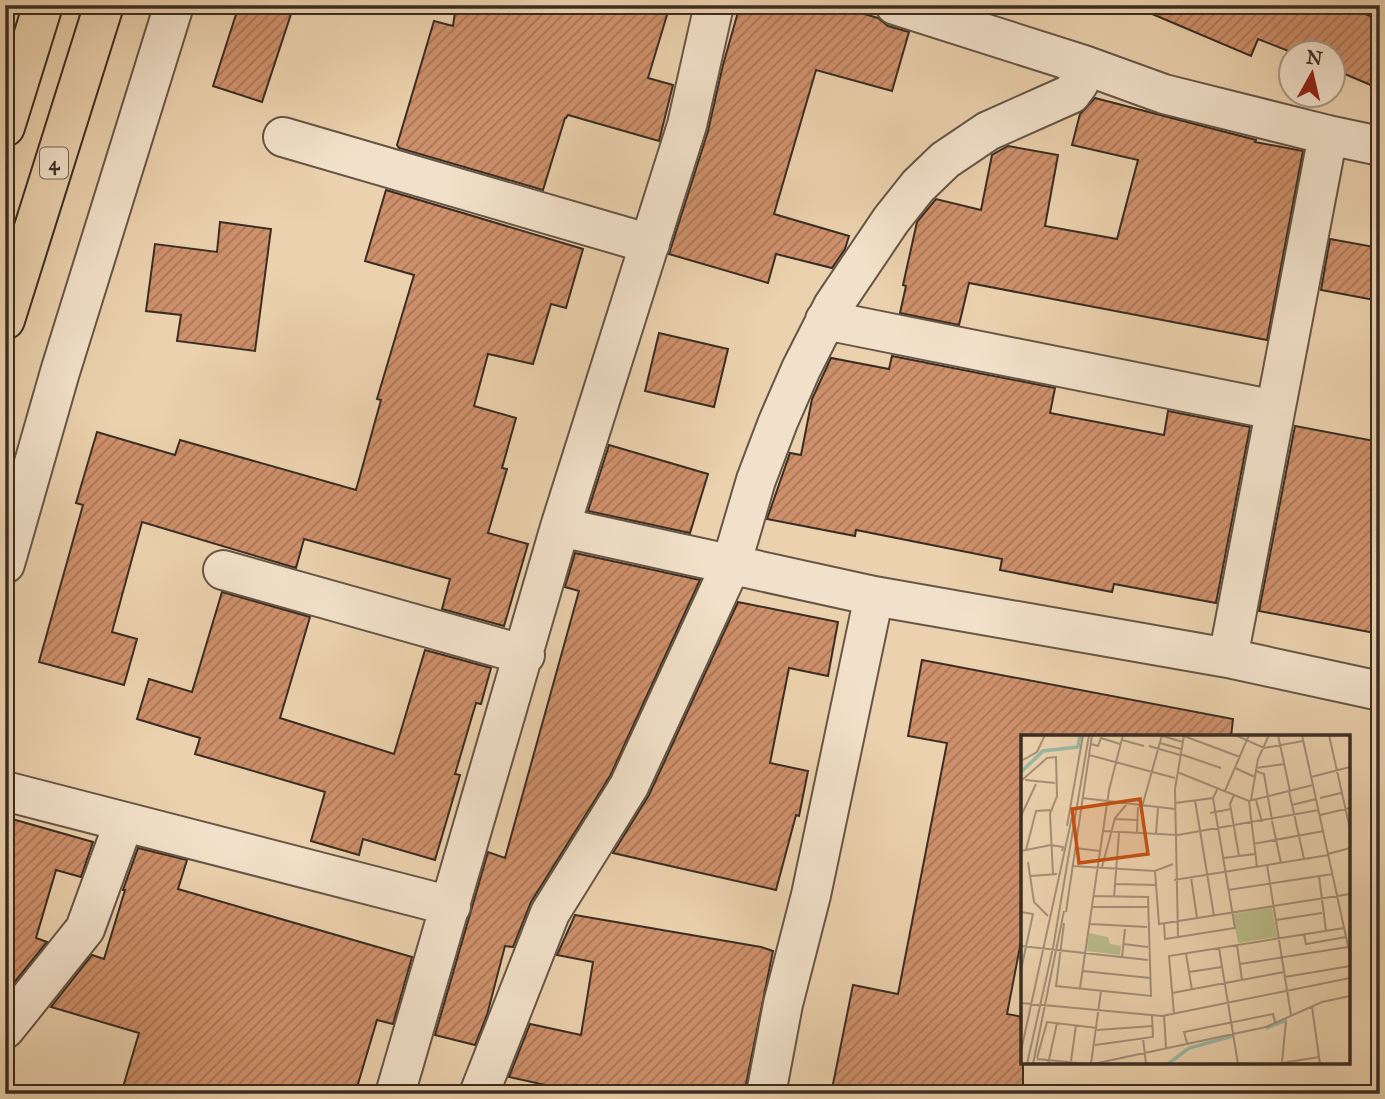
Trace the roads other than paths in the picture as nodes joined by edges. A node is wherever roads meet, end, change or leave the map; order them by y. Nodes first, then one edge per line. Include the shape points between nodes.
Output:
1 (43, 5) edge
2 (104, 5) edge
3 (174, 5) edge
4 (714, 5) edge
5 (895, 5) edge
6 (1084, 65) junction
7 (6, 123) edge
8 (1328, 135) junction
9 (283, 136) dead end
10 (1380, 146) edge
11 (650, 244) junction
12 (5, 320) edge
13 (825, 320) junction
14 (1275, 410) junction
15 (560, 527) junction
16 (5, 564) edge
17 (731, 565) junction
18 (223, 570) dead end
19 (874, 596) junction
20 (525, 654) junction
21 (1228, 658) junction
22 (1380, 691) edge
23 (5, 791) edge
24 (124, 822) junction
25 (451, 906) junction
26 (5, 1028) edge
27 (395, 1094) edge
28 (479, 1094) edge
29 (766, 1094) edge

1 - 7 highway
2 - 12 highway, 4
3 - 16 street
4 - 11 street via 687,125
5 - 6 street
6 - 8 street via 1164,94
6 - 13 street via 1071,94 989,131 945,160 918,186
8 - 10 street
8 - 14 street
9 - 11 street
11 - 15 street
13 - 14 street
13 - 17 street via 760,468
14 - 21 street
15 - 17 street
15 - 20 street
17 - 19 street
17 - 28 street via 629,786 550,914
18 - 20 street
19 - 21 street
19 - 29 street
20 - 25 street
21 - 22 street
23 - 24 street
24 - 25 street
24 - 26 street via 85,929
25 - 27 street

